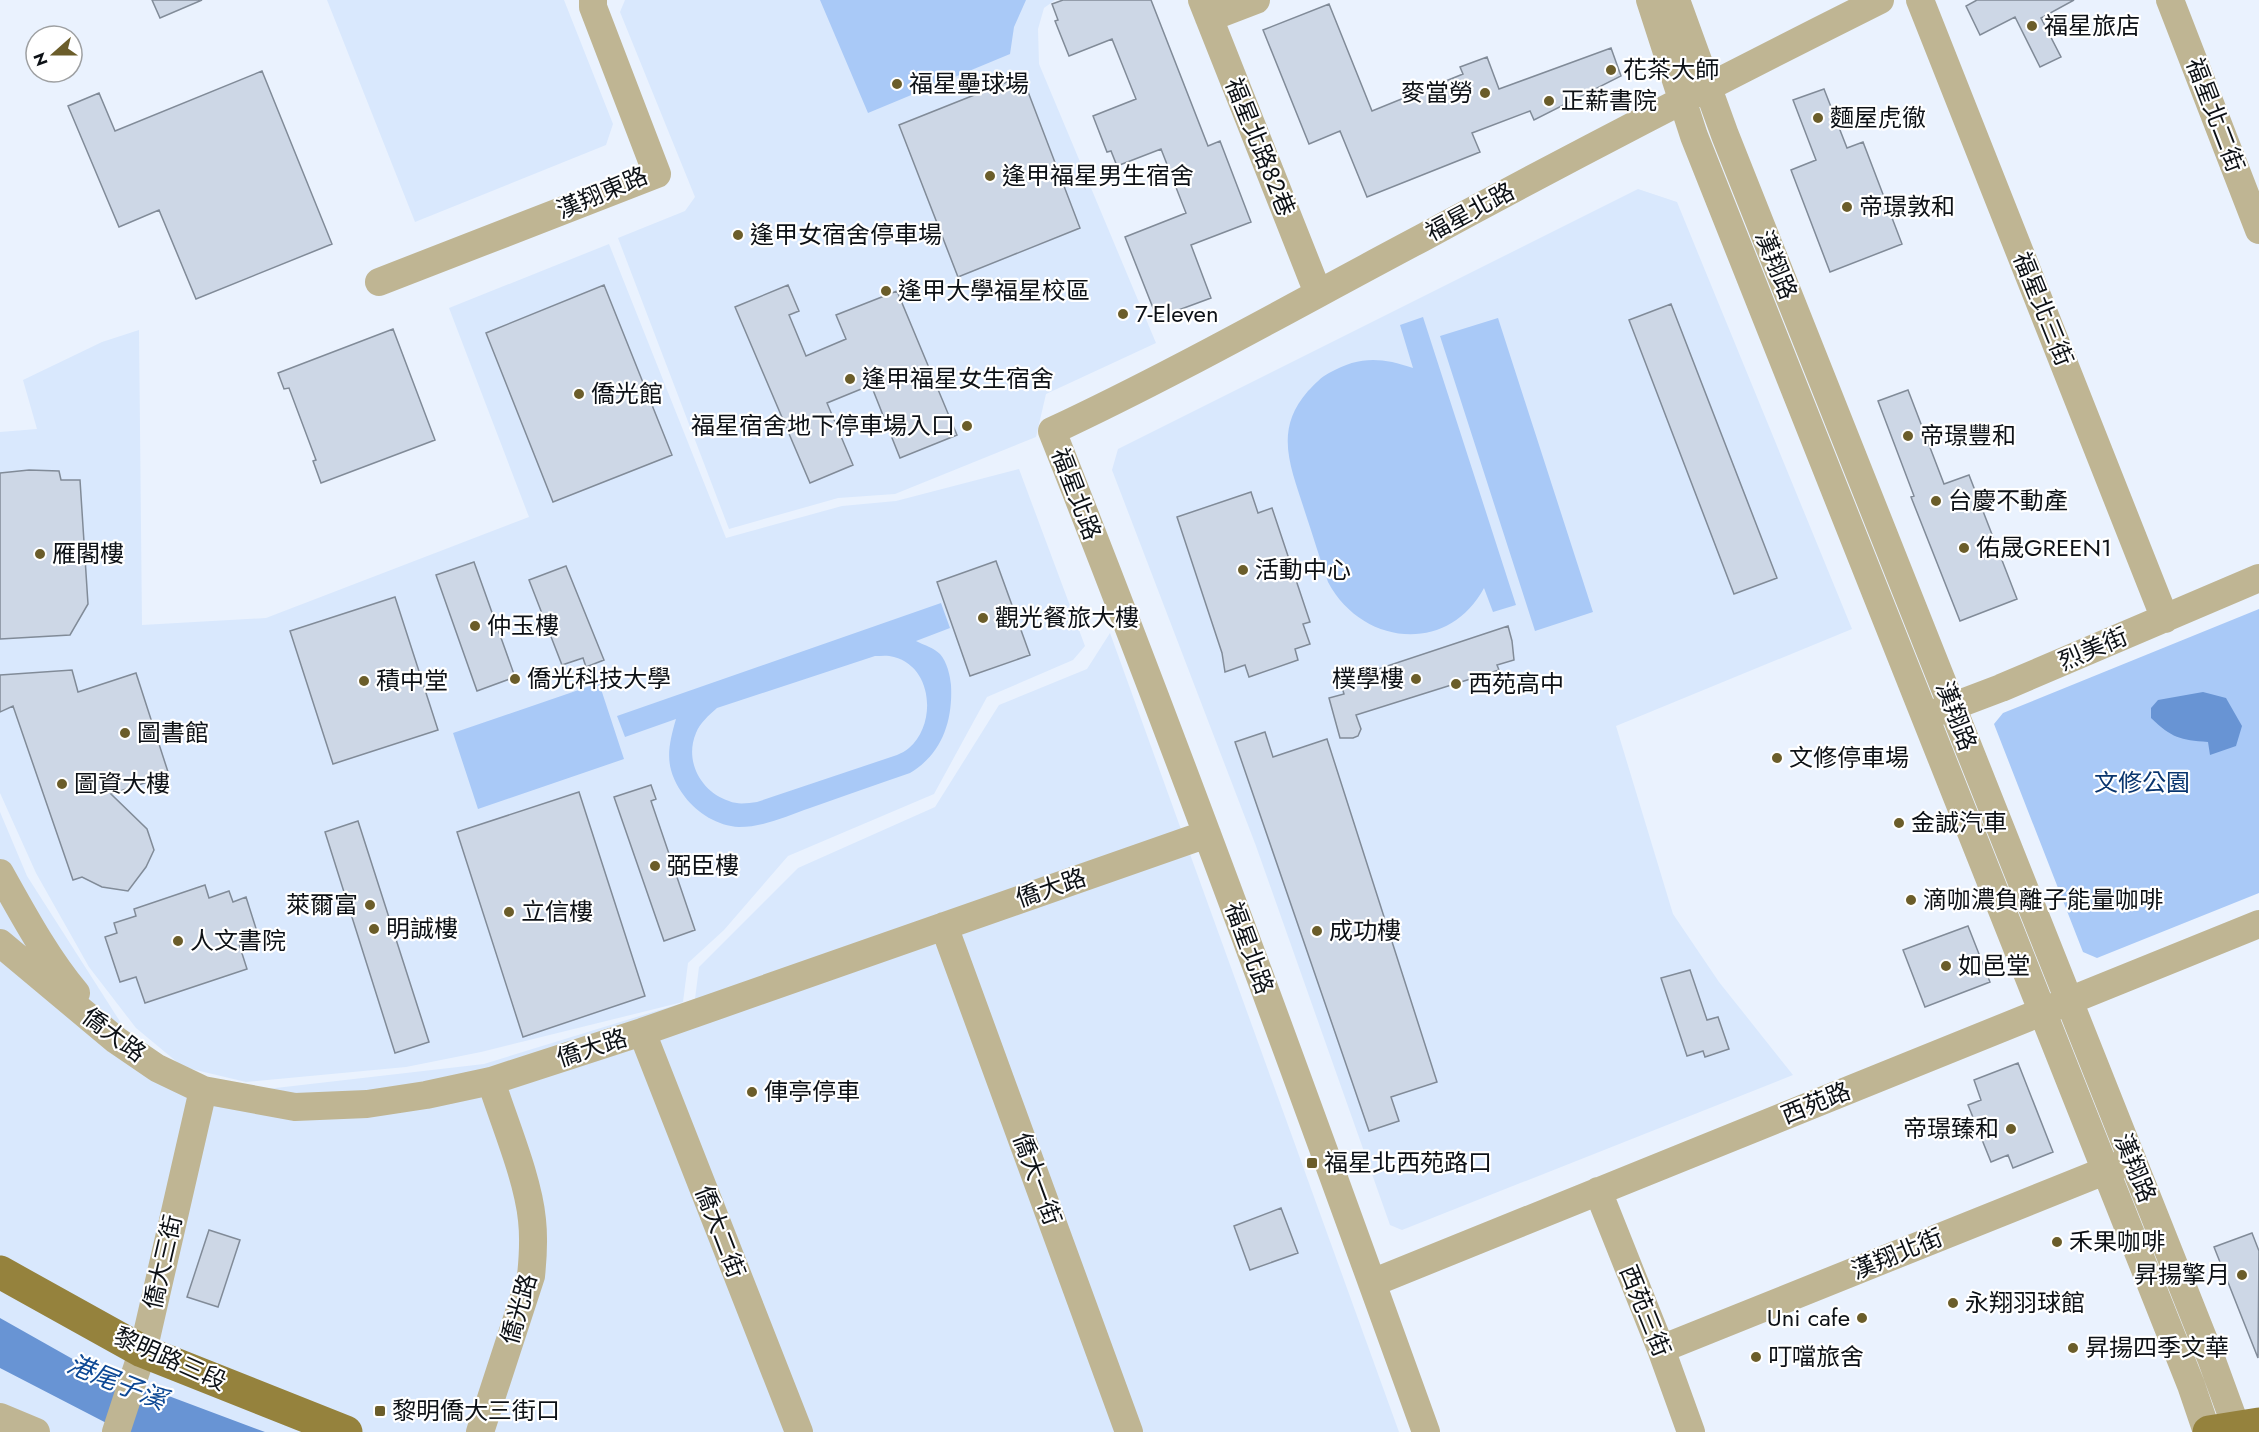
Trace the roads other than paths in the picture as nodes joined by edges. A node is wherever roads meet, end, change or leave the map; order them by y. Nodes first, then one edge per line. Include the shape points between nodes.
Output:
1 (593, 0) edge
2 (1256, 0) edge
3 (1650, 0) edge
4 (1676, 0) edge
5 (1880, 0) edge
6 (1920, 0) edge
7 (2170, 0) edge
8 (1206, 9) edge
9 (1709, 88) junction
10 (1682, 101) junction
11 (2259, 230) edge
12 (379, 282) dead end
13 (1318, 293) junction
14 (2259, 579) edge
15 (2165, 619) junction
16 (1952, 707) junction
17 (1925, 716) junction
18 (1207, 834) junction
19 (0, 873) edge
20 (2259, 924) edge
21 (944, 926) junction
22 (0, 943) edge
23 (2069, 1001) junction
24 (2042, 1012) junction
25 (642, 1032) junction
26 (116, 1040) junction
27 (491, 1081) junction
28 (203, 1090) junction
29 (2132, 1160) junction
30 (2105, 1170) junction
31 (1598, 1191) junction
32 (0, 1272) edge
33 (1372, 1283) junction
34 (1661, 1349) junction
35 (142, 1351) junction
36 (0, 1417) edge
37 (2230, 1430) edge
38 (36, 1432) edge
39 (116, 1432) edge
40 (346, 1432) edge
41 (480, 1432) edge
42 (799, 1432) edge
43 (1129, 1432) edge
44 (1426, 1432) edge
45 (1692, 1432) edge

1 - 12 street, 漢翔東路 via 657,174
2 - 8 street
3 - 10 street, 漢翔路
4 - 9 street, 漢翔路
5 - 9 street, 福星北路
6 - 15 street, 福星北三街
7 - 11 street, 福星北二街
8 - 13 street, 福星北路82巷
9 - 10 street, 福星北路
9 - 16 street, 漢翔路
10 - 13 street, 福星北路
10 - 17 street, 漢翔路
13 - 18 street, 福星北路 via 1052,431
14 - 15 street, 烈美街
15 - 16 street, 烈美街
16 - 17 street, 烈美街
16 - 23 street, 漢翔路
17 - 24 street, 漢翔路
18 - 21 street, 僑大路
18 - 33 street, 福星北路
19 - 26 street via 65,980
20 - 23 street, 西苑路
21 - 25 street, 僑大路
21 - 43 street, 僑大一街
22 - 26 street, 僑大路
23 - 24 street, 西苑路
23 - 29 street, 漢翔路
24 - 30 street, 漢翔路
24 - 31 street, 西苑路
25 - 27 street, 僑大路
25 - 42 street, 僑大二街
26 - 28 street, 僑大路 via 157,1068
27 - 28 street, 僑大路 via 367,1104 295,1107
27 - 41 street, 僑光路 via 523,1179 532,1217 533,1248 531,1276
28 - 35 street, 僑大三街
29 - 30 street, 漢翔北街
29 - 37 street, 漢翔路
30 - 34 street, 漢翔北街
30 - 37 street, 漢翔路 via 2191,1385
31 - 33 street, 西苑路
31 - 34 street, 西苑三街
32 - 35 main road, 黎明路三段
33 - 44 street, 福星北路
34 - 45 street, 西苑三街
35 - 39 street, 僑大三街
35 - 40 main road, 黎明路三段
36 - 38 street

